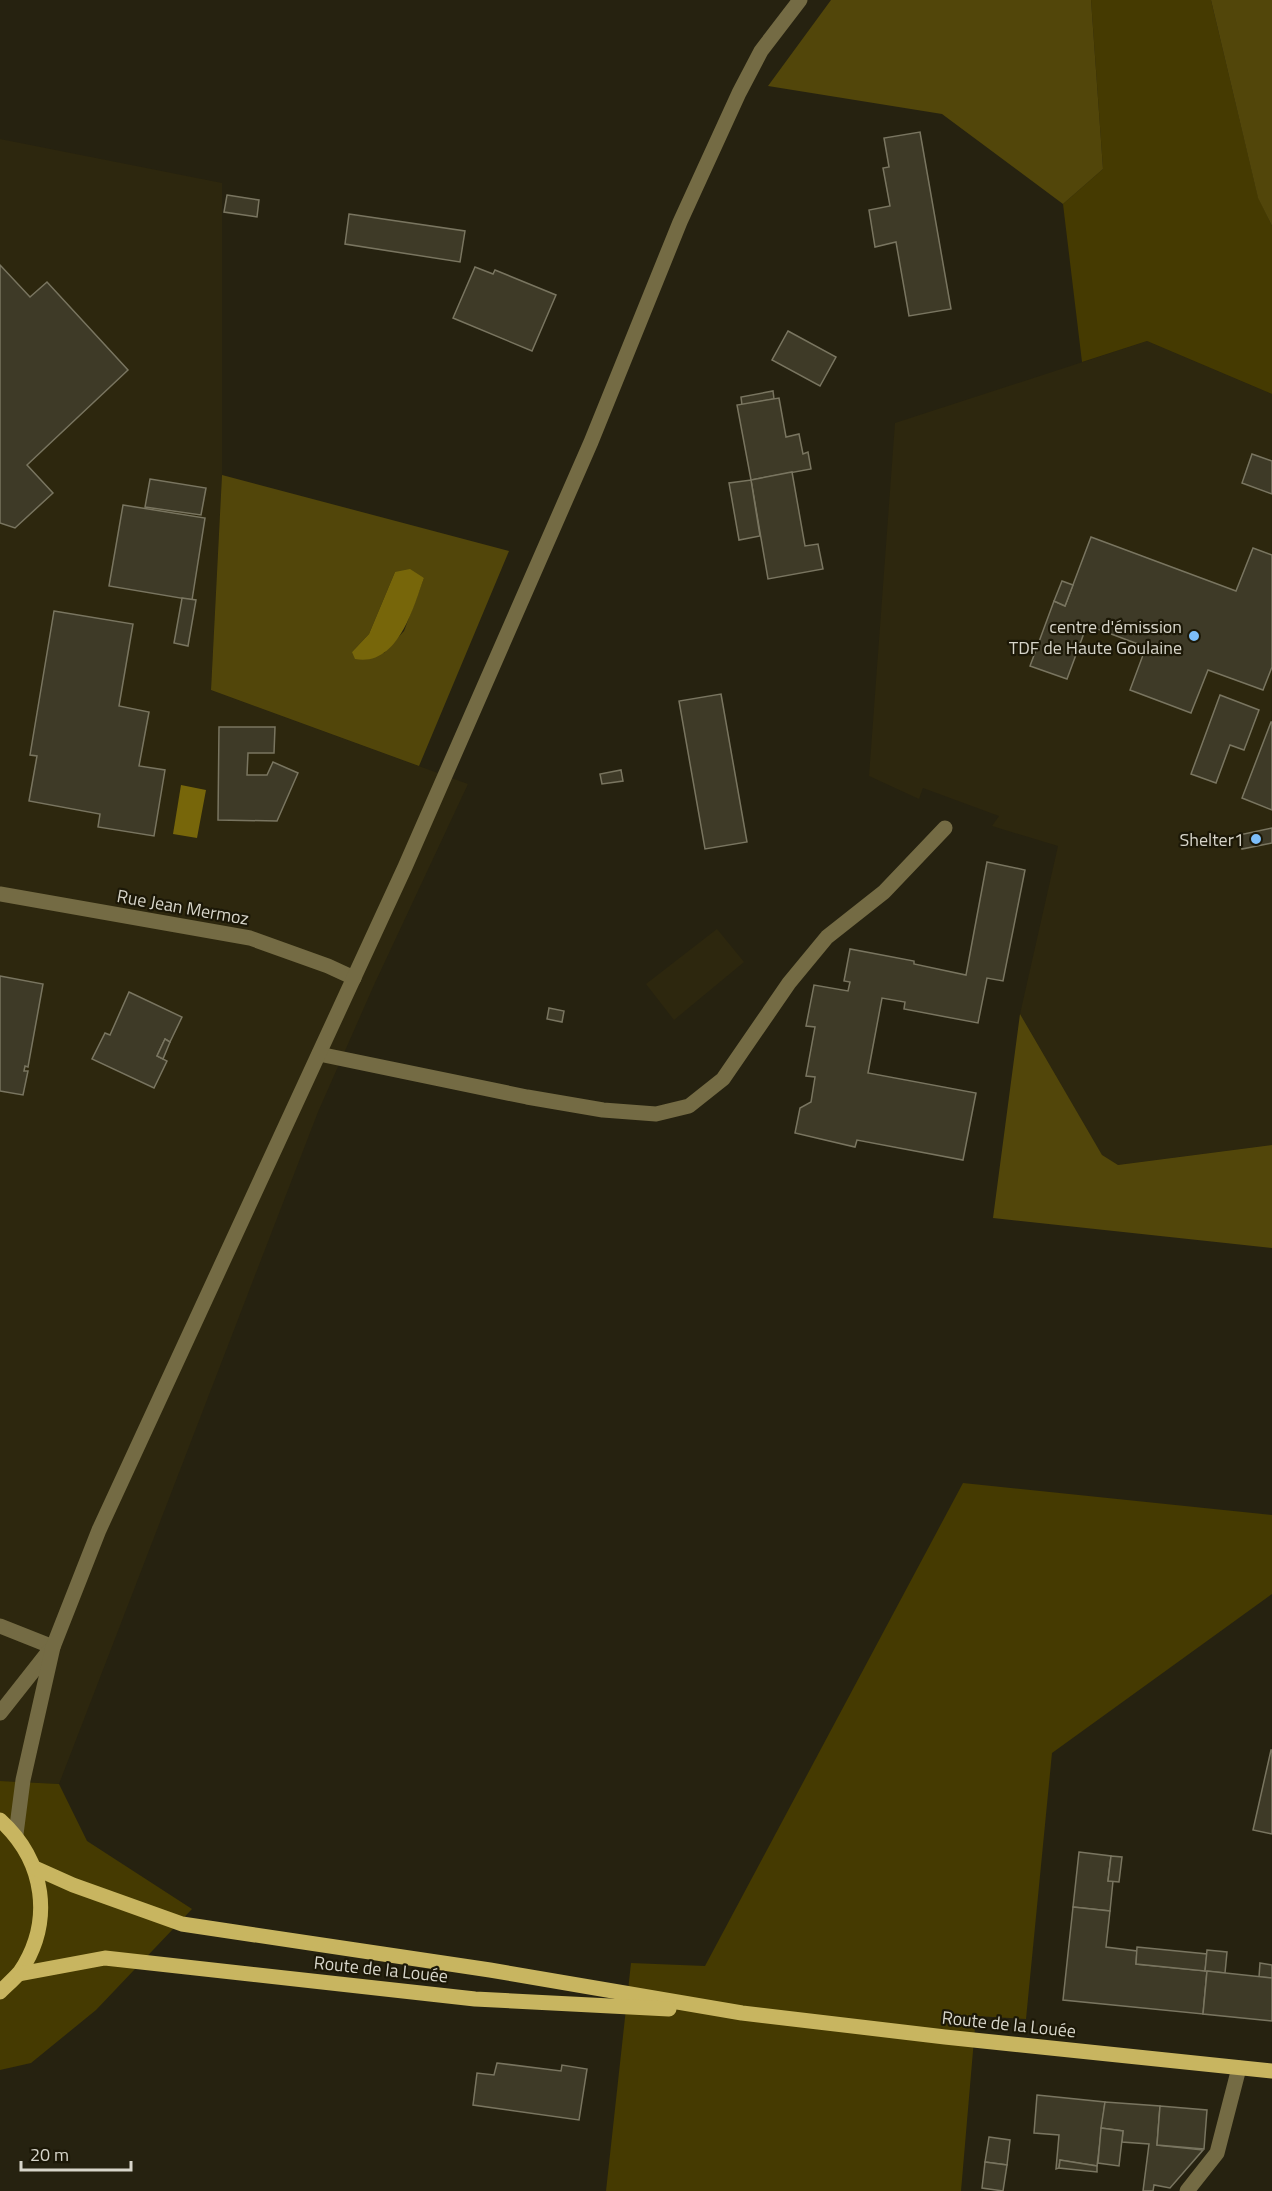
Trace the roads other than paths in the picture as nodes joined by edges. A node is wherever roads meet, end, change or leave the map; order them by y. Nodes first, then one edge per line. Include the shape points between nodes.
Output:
1 (800, 0) edge
2 (945, 828) dead end
3 (0, 894) edge
4 (354, 978) junction
5 (319, 1054) junction
6 (0, 1626) edge
7 (53, 1647) junction
8 (0, 1713) edge
9 (0, 1820) edge
10 (16, 1834) junction
11 (35, 1868) junction
12 (18, 1974) junction
13 (0, 1992) edge
14 (742, 2013) junction
15 (1239, 2068) junction
16 (1272, 2070) edge
17 (1187, 2191) edge

1 - 4 street via 761,51 690,200 586,453
2 - 5 street via 884,892 827,937 789,983 723,1079 689,1106 656,1114 603,1110
3 - 4 street, Rue Jean Mermoz via 250,938
4 - 5 street
5 - 7 street via 99,1530
6 - 7 street
7 - 8 street
7 - 10 street via 23,1780
9 - 10 main road
10 - 11 main road
11 - 12 main road via 41,1895 40,1923 33,1950
11 - 14 main road, Route de la Louée via 182,1924
12 - 13 main road
12 - 14 main road, Route de la Louée via 105,1958 475,1999
14 - 15 main road, Route de la Louée
15 - 16 main road, Route de la Louée
15 - 17 street via 1218,2153

